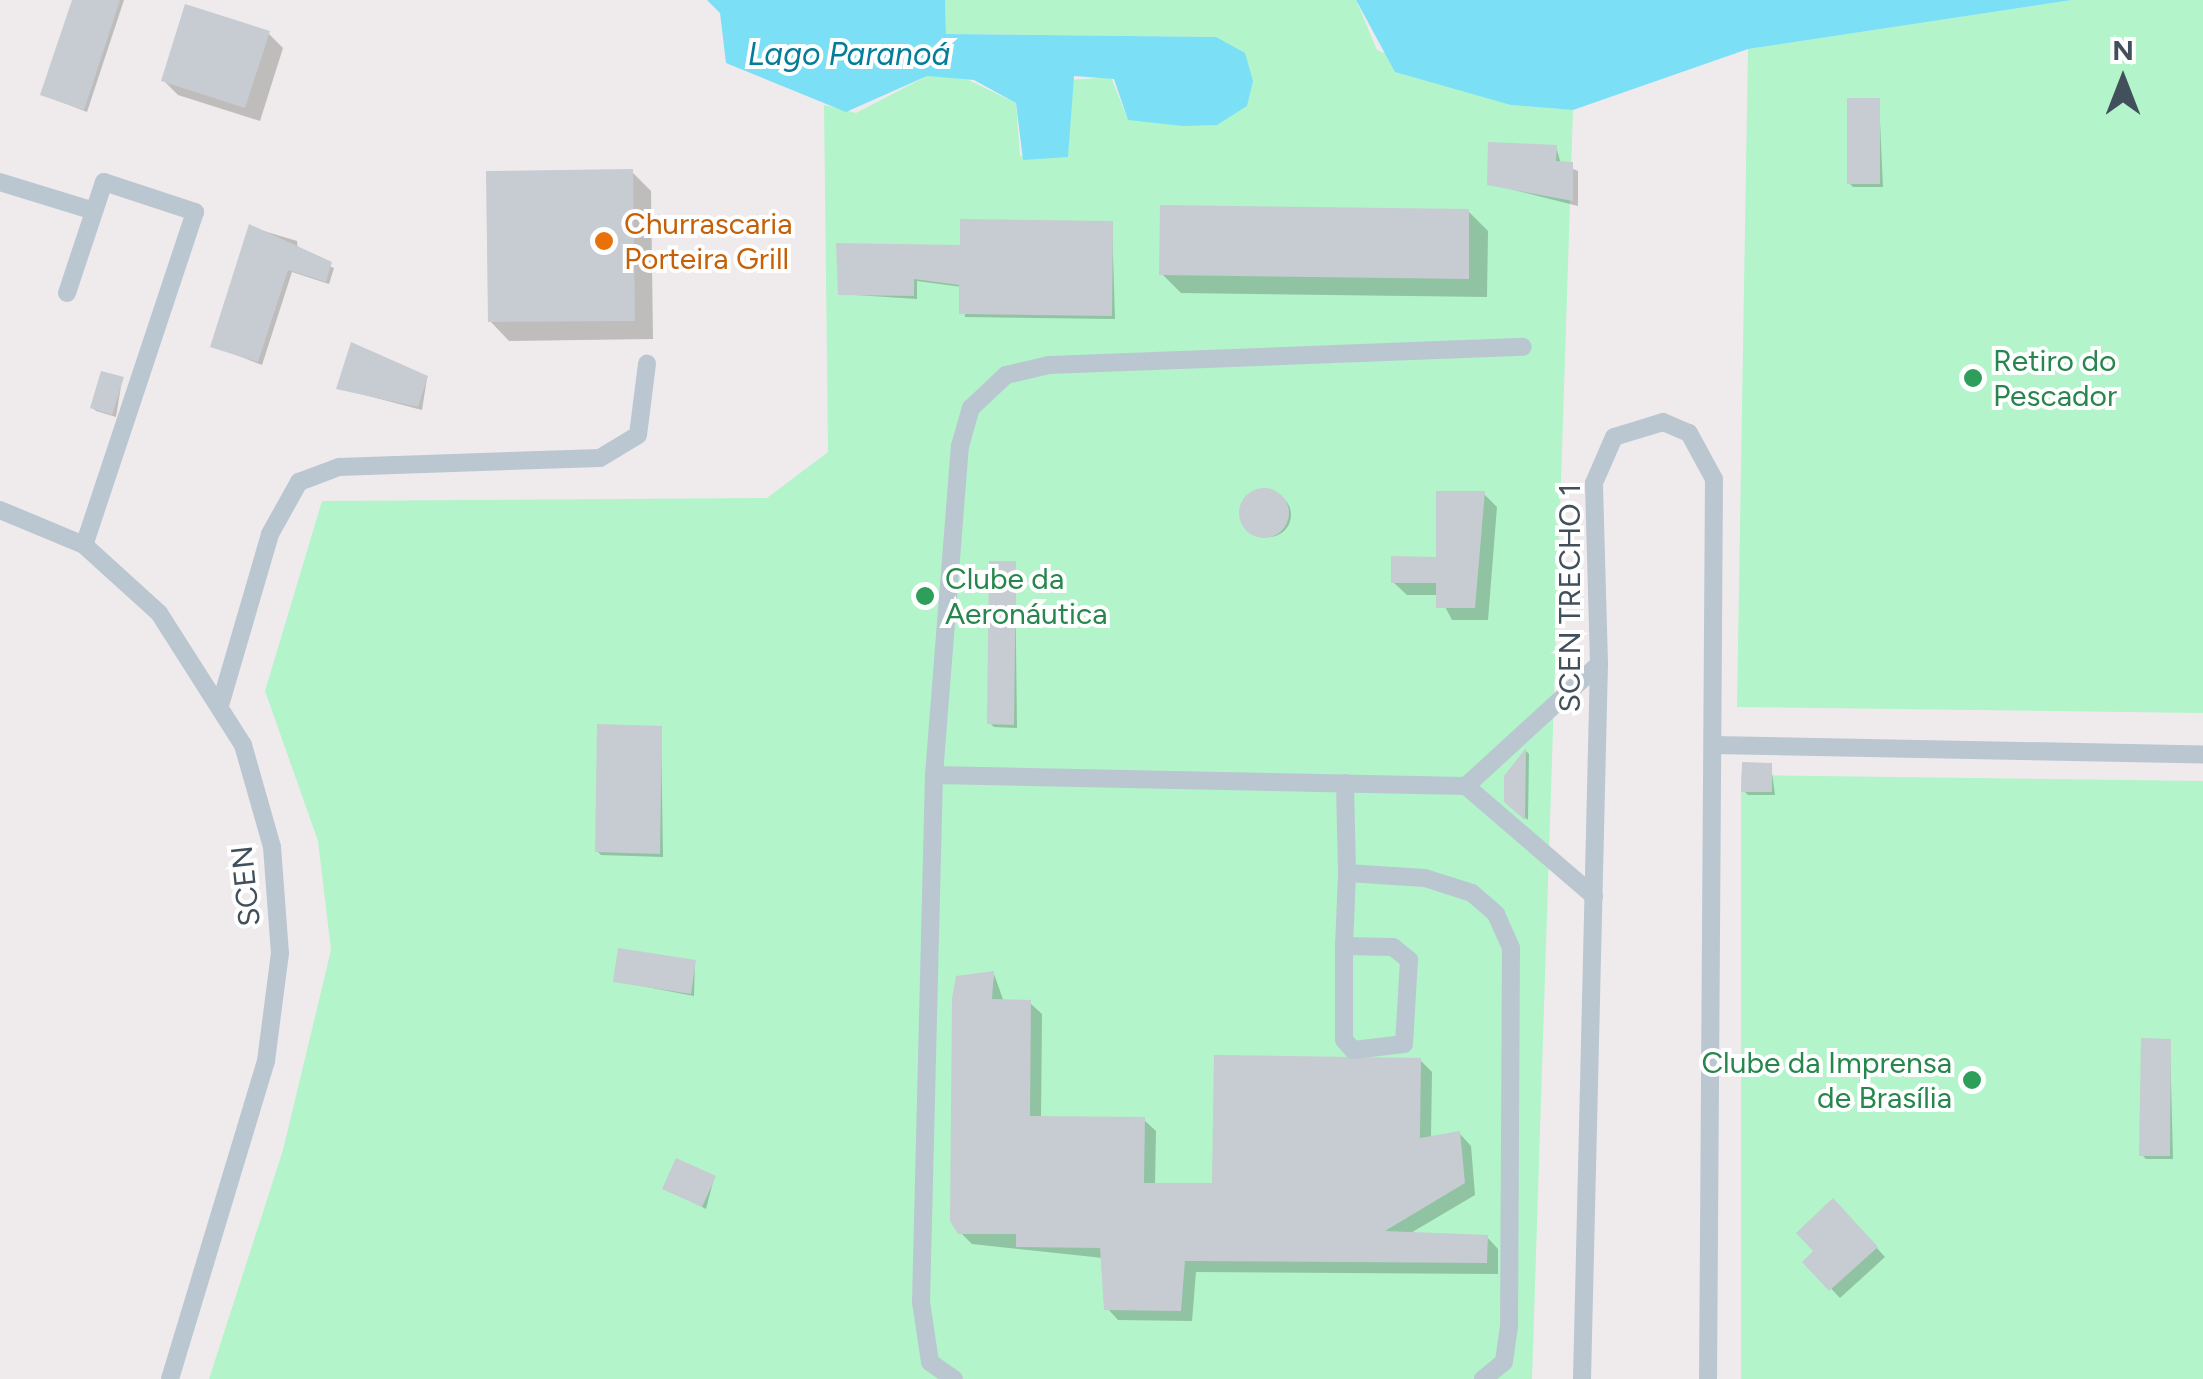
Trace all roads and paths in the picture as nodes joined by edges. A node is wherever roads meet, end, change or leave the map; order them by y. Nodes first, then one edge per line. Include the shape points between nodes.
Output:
1 (0, 182) edge
2 (94, 211) junction
3 (67, 293) dead end
4 (1522, 347) dead end
5 (647, 364) dead end
6 (0, 510) edge
7 (84, 545) junction
8 (1599, 664) junction
9 (221, 702) junction
10 (1713, 746) junction
11 (2203, 754) edge
12 (934, 775) junction
13 (1345, 783) junction
14 (1466, 786) junction
15 (1347, 874) junction
16 (1594, 896) junction
17 (1344, 946) junction
18 (182, 1370) edge
19 (170, 1379) edge
20 (954, 1379) edge
21 (1482, 1379) edge
22 (1582, 1379) edge
23 (1708, 1379) edge

1 - 2 lane
2 - 3 lane
2 - 7 lane via 104,182 195,212
4 - 12 lane via 1128,357 1038,367 993,383 971,408 960,446
5 - 9 lane via 638,436 600,458 339,467 299,482 270,534
6 - 7 lane, SCEN
7 - 9 lane, SCEN via 158,613
8 - 10 lane, SCEN TRECHO 1 via 1599,456 1634,425 1663,422 1689,433 1714,478
8 - 14 lane
8 - 16 lane, SCEN TRECHO 1
9 - 18 lane, SCEN via 258,785 280,953 242,1162
10 - 11 lane
10 - 23 lane, SCEN TRECHO 1
12 - 13 lane
12 - 20 lane via 921,1322 930,1362
13 - 14 lane
13 - 15 lane
14 - 16 lane
15 - 17 lane
15 - 21 lane via 1425,878 1472,893 1496,914 1511,948 1510,1326 1504,1362
16 - 22 lane, SCEN TRECHO 1
17 - 17 lane via 1344,1040 1353,1050 1404,1044 1408,960 1393,947
18 - 19 lane, SCEN

